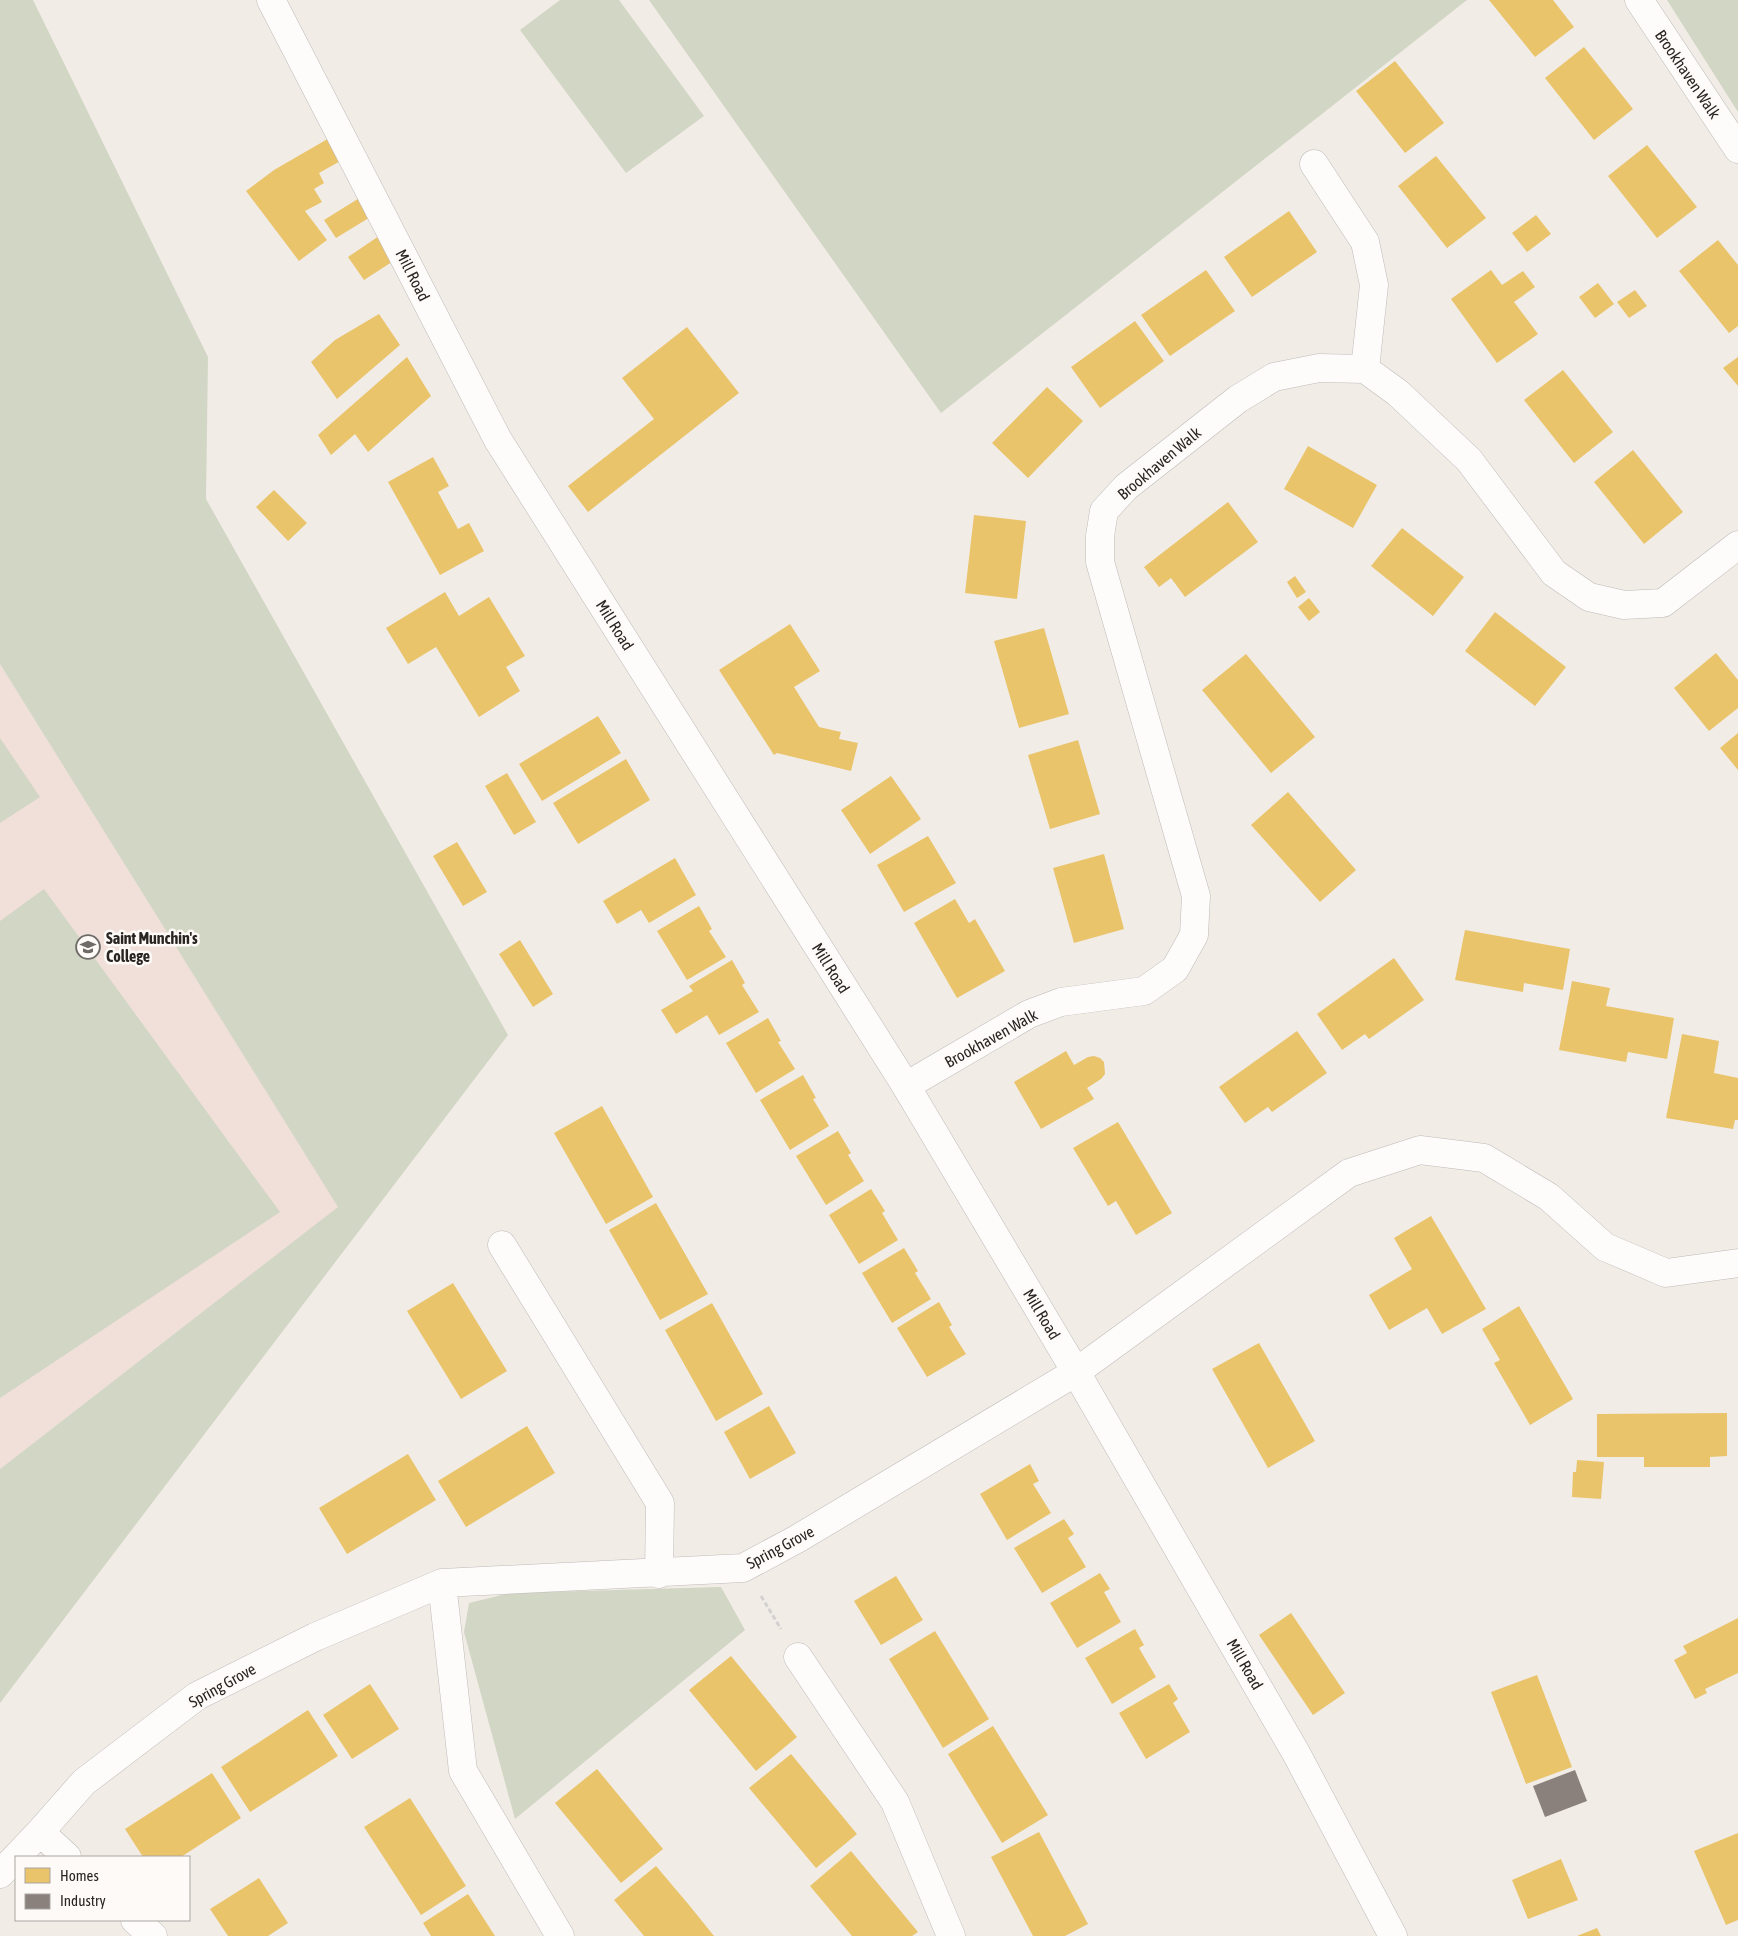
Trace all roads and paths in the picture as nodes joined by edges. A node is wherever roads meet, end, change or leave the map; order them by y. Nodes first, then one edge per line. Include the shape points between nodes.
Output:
1 (271, 0) edge
2 (1638, 0) edge
3 (1738, 149) edge
4 (1314, 164) dead end
5 (1365, 369) junction
6 (1738, 545) edge
7 (906, 1086) junction
8 (502, 1245) dead end
9 (1738, 1263) edge
10 (1076, 1372) junction
11 (743, 1568) junction
12 (659, 1574) junction
13 (442, 1583) junction
14 (798, 1657) joint
15 (40, 1832) junction
16 (17, 1856) edge
17 (66, 1856) edge
18 (15, 1858) edge
19 (0, 1874) edge
20 (136, 1921) edge
21 (153, 1936) edge
22 (560, 1936) edge
23 (951, 1936) edge
24 (1393, 1936) edge

1 - 7 street, Mill Road via 498,440
2 - 3 street, Brookhaven Walk
4 - 5 street via 1365,242 1374,285
5 - 6 street via 1398,393 1469,460 1554,574 1589,597 1624,606 1663,603
5 - 7 street, Brookhaven Walk via 1319,368 1274,377 1238,399 1126,487 1104,511 1100,562 1196,896 1194,935 1175,969 1144,991 1061,1002 1029,1014
7 - 10 street, Mill Road
8 - 12 street via 660,1503
9 - 10 street, Spring Grove via 1666,1273 1605,1247 1550,1197 1484,1158 1420,1150 1349,1173
10 - 11 street, Spring Grove via 806,1534
10 - 24 street, Mill Road via 1296,1753
11 - 12 street, Spring Grove
11 - 14 path
12 - 13 street, Spring Grove
13 - 15 street, Spring Grove via 315,1637 197,1696 84,1782
13 - 22 street via 463,1771
14 - 23 street via 895,1802
15 - 16 street, Spring Grove
15 - 17 street
18 - 19 street, Spring Grove
20 - 21 street

